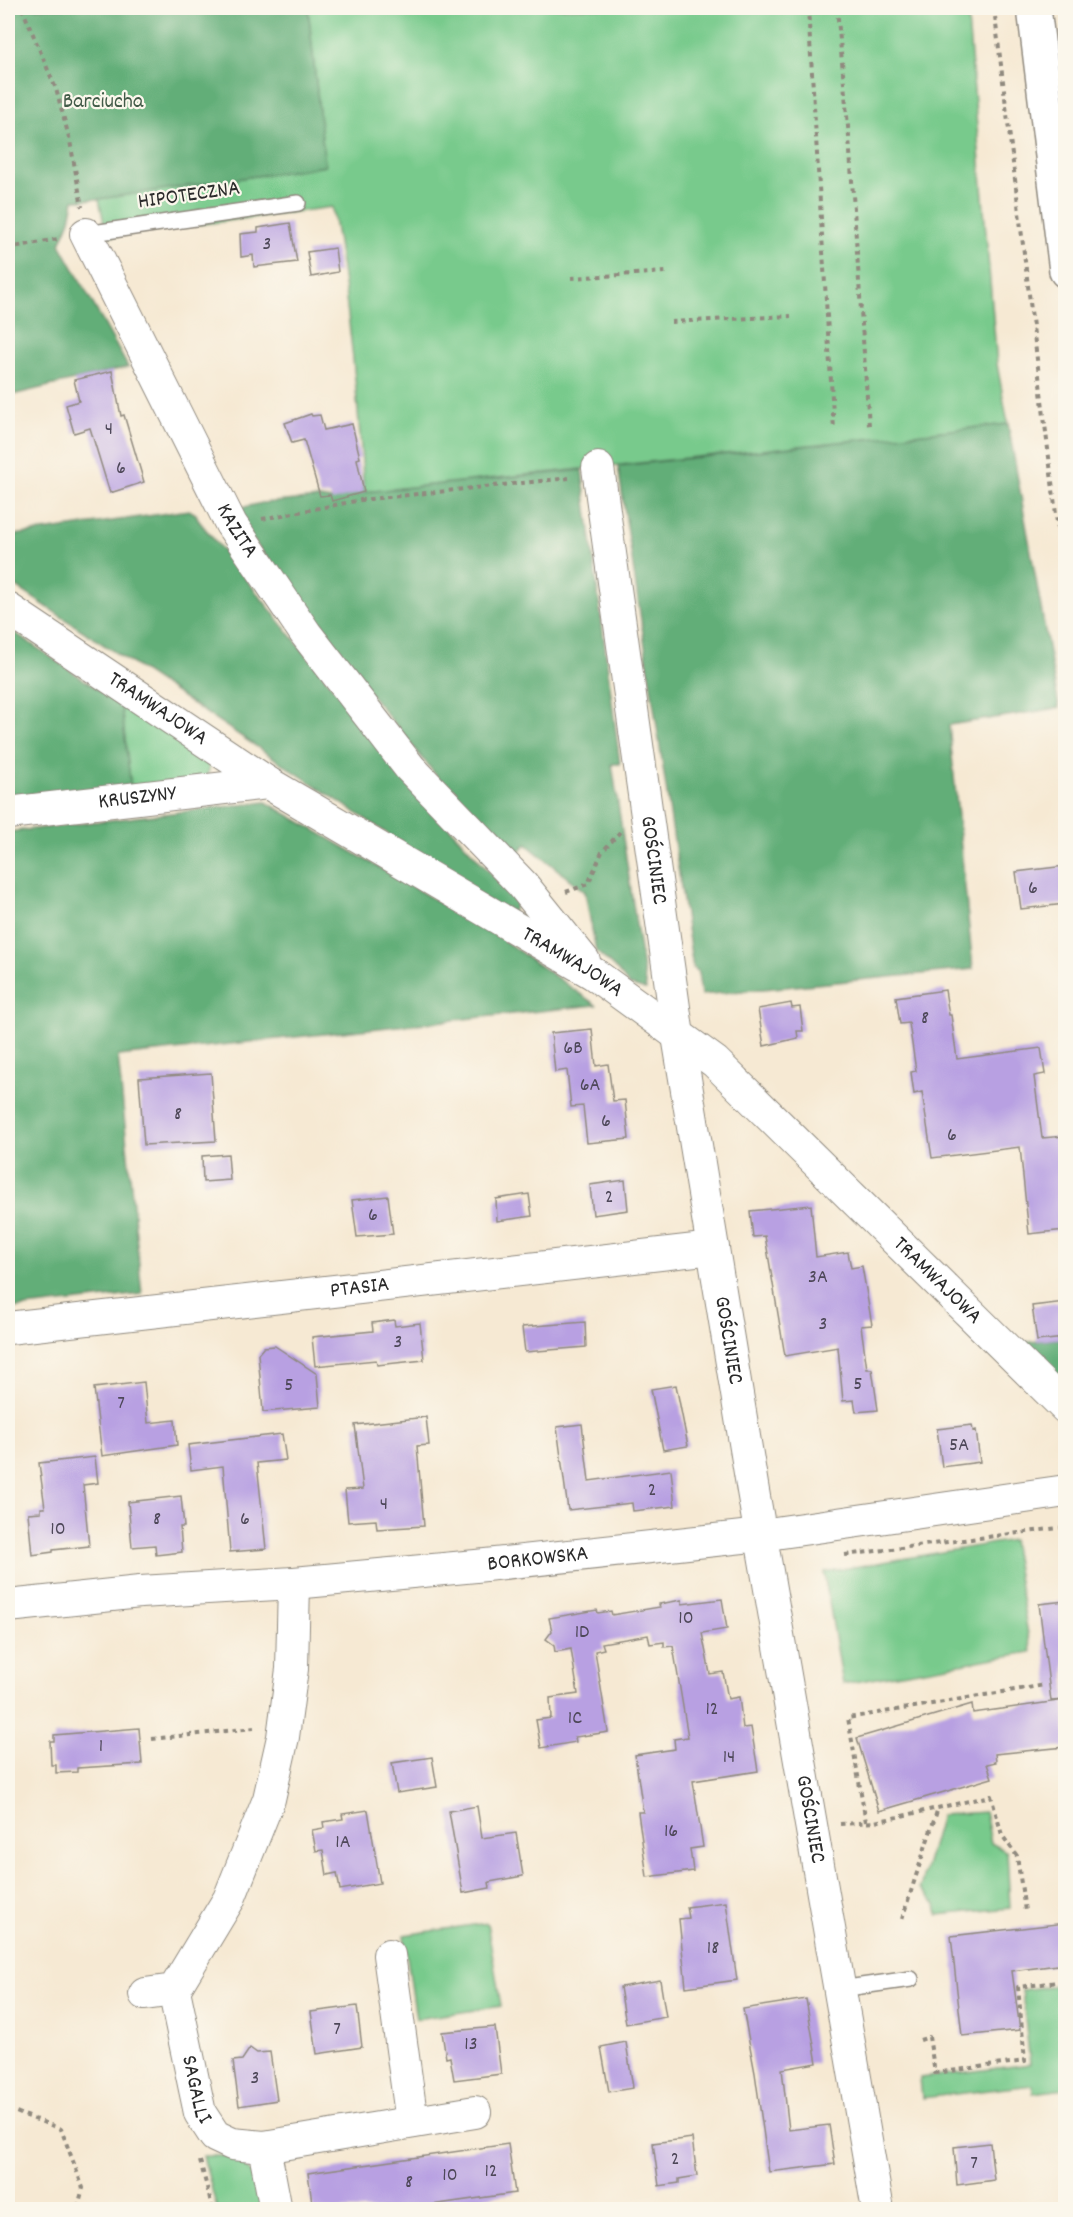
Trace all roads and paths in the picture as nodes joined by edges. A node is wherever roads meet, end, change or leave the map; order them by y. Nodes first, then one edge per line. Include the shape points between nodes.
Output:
1 (22, 8) edge
2 (808, 8) edge
3 (837, 8) edge
4 (994, 8) edge
5 (1034, 8) edge
6 (298, 203) dead end
7 (86, 234) junction
8 (8, 248) edge
9 (1065, 270) edge
10 (666, 272) dead end
11 (571, 278) dead end
12 (791, 316) dead end
13 (671, 322) dead end
14 (869, 426) dead end
15 (834, 430) dead end
16 (586, 473) joint
17 (231, 524) junction
18 (1065, 596) edge
19 (8, 609) edge
20 (268, 783) junction
21 (8, 813) edge
22 (625, 827) dead end
23 (537, 903) junction
24 (594, 974) junction
25 (678, 1036) junction
26 (713, 1248) junction
27 (8, 1328) edge
28 (1065, 1408) edge
29 (1065, 1491) edge
30 (1065, 1527) edge
31 (761, 1535) junction
32 (841, 1556) dead end
33 (294, 1583) junction
34 (8, 1606) edge
35 (1045, 1685) dead end
36 (264, 1727) dead end
37 (153, 1739) dead end
38 (938, 1808) junction
39 (866, 1822) junction
40 (833, 1825) dead end
41 (1025, 1911) dead end
42 (902, 1919) dead end
43 (389, 1955) dead end
44 (911, 1979) dead end
45 (1065, 1981) edge
46 (840, 1989) junction
47 (920, 2040) dead end
48 (8, 2109) edge
49 (475, 2112) dead end
50 (412, 2122) junction
51 (264, 2146) junction
52 (8, 2205) edge
53 (16, 2210) edge
54 (77, 2210) edge
55 (276, 2210) edge
56 (878, 2210) edge

1 - 7 path via 56,89 70,141
2 - 15 path
3 - 14 path
4 - 18 path
5 - 9 main road
6 - 7 lane, HIPOTECZNA
7 - 8 path
7 - 17 street, KAZITA
10 - 11 path
12 - 13 path
16 - 17 path via 361,500
16 - 25 street, GOŚCINIEC
17 - 23 street, KAZITA via 306,634 410,768
19 - 20 street, TRAMWAJOWA
20 - 21 street, KRUSZYNY
20 - 24 street, TRAMWAJOWA
22 - 23 path via 602,852 588,884
23 - 24 street, KAZITA
24 - 25 street, TRAMWAJOWA
25 - 26 street, GOŚCINIEC
25 - 28 street, TRAMWAJOWA via 715,1062
26 - 27 street, PTASIA
26 - 31 street, GOŚCINIEC
29 - 31 street, BORKOWSKA
30 - 32 path
31 - 33 street, BORKOWSKA
31 - 46 street, GOŚCINIEC
33 - 34 street, BORKOWSKA via 140,1592
33 - 51 street, SAGALLI via 292,1669 283,1737 269,1798 229,1899 159,1992 200,2113 215,2136 232,2144
35 - 39 path via 848,1718
36 - 37 path
38 - 39 path
38 - 41 path via 991,1796 1002,1835 1017,1856
38 - 42 path
39 - 40 path
43 - 50 street
44 - 46 lane
45 - 47 path via 1018,1987 1025,2061 935,2073 929,2037
46 - 56 street, GOŚCINIEC
48 - 54 path via 61,2129 83,2188
49 - 50 street, SAGALLI
50 - 51 street, SAGALLI
51 - 55 street
52 - 53 path

